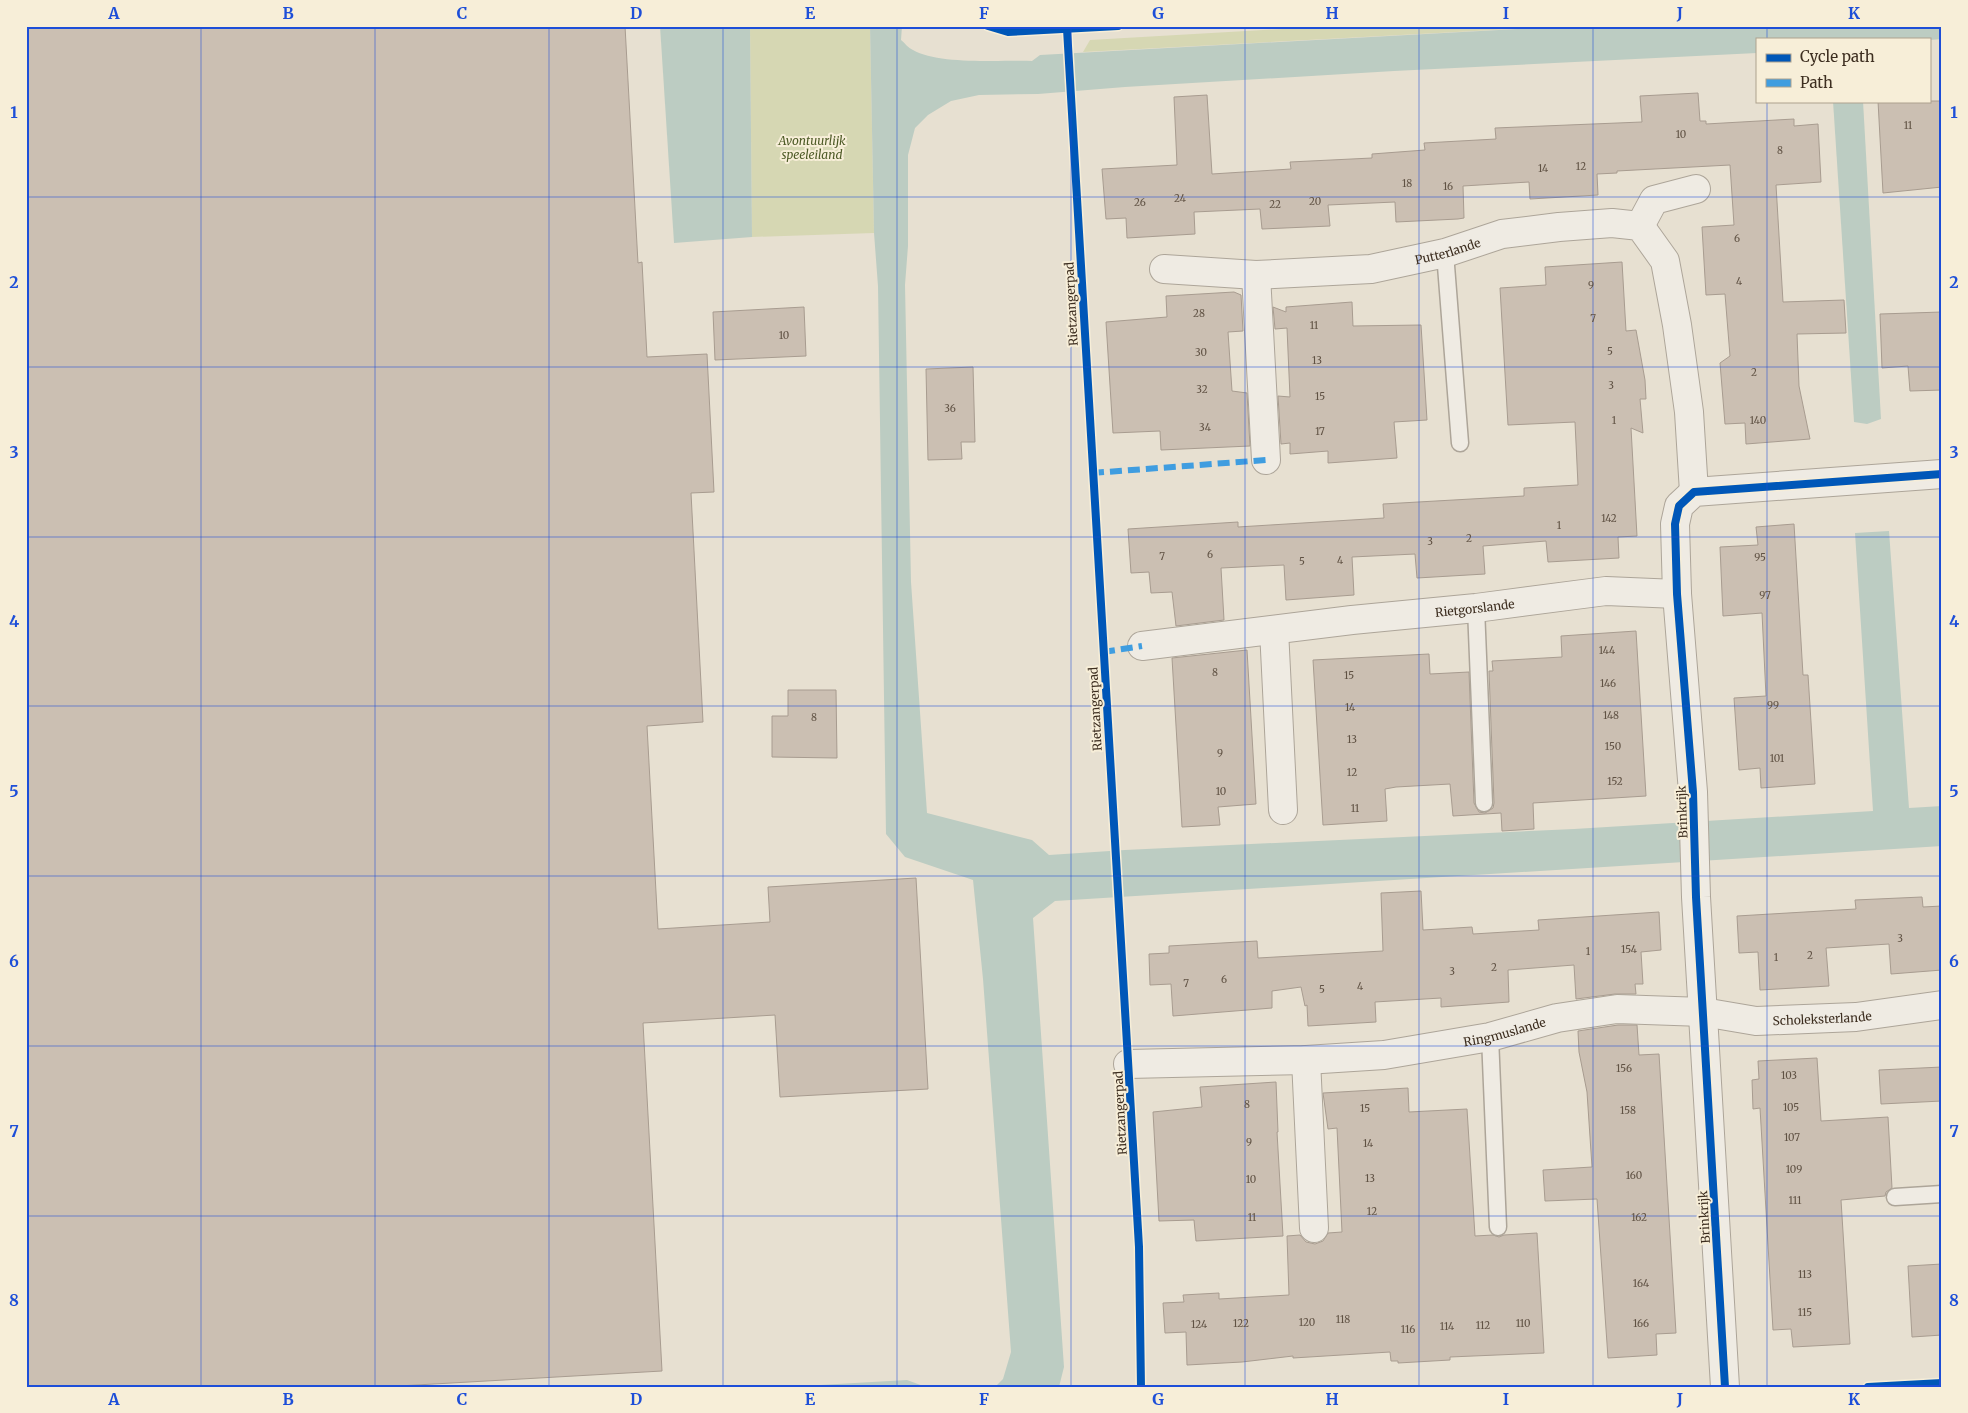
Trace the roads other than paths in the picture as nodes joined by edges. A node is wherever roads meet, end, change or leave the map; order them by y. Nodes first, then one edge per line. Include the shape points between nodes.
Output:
1 (1696, 189) dead end
2 (1640, 226) junction
3 (1445, 253) junction
4 (1164, 269) dead end
5 (1256, 275) junction
6 (1460, 443) dead end
7 (1266, 460) dead end
8 (1942, 474) edge
9 (1694, 492) junction
10 (1677, 594) junction
11 (1476, 608) junction
12 (1274, 630) junction
13 (1142, 646) dead end
14 (1484, 803) dead end
15 (1283, 810) dead end
16 (1942, 1005) edge
17 (1703, 1012) junction
18 (1490, 1038) junction
19 (1306, 1060) junction
20 (1128, 1064) dead end
21 (1942, 1194) edge
22 (1895, 1197) dead end
23 (1498, 1227) dead end
24 (1314, 1228) dead end
25 (1725, 1387) edge

1 - 2 street via 1654,200
2 - 3 street, Putterlande via 1612,223 1502,234
2 - 9 street via 1664,261 1677,325 1689,412
3 - 5 street, Putterlande via 1371,269
3 - 6 lane
4 - 5 street, Putterlande
5 - 7 street
8 - 9 street
9 - 10 street, Brinkrijk via 1679,506 1675,524
10 - 11 street, Rietgorslande via 1606,591
10 - 17 street, Brinkrijk via 1693,792
11 - 12 street, Rietgorslande
11 - 14 lane
12 - 13 street, Rietgorslande
12 - 15 street
16 - 17 street, Scholeksterlande via 1856,1016 1756,1021
17 - 18 street, Ringmuslande via 1616,1009 1557,1018
17 - 25 street, Brinkrijk
18 - 19 street, Ringmuslande via 1384,1055
18 - 23 lane
19 - 20 street, Ringmuslande
19 - 24 street
21 - 22 lane

